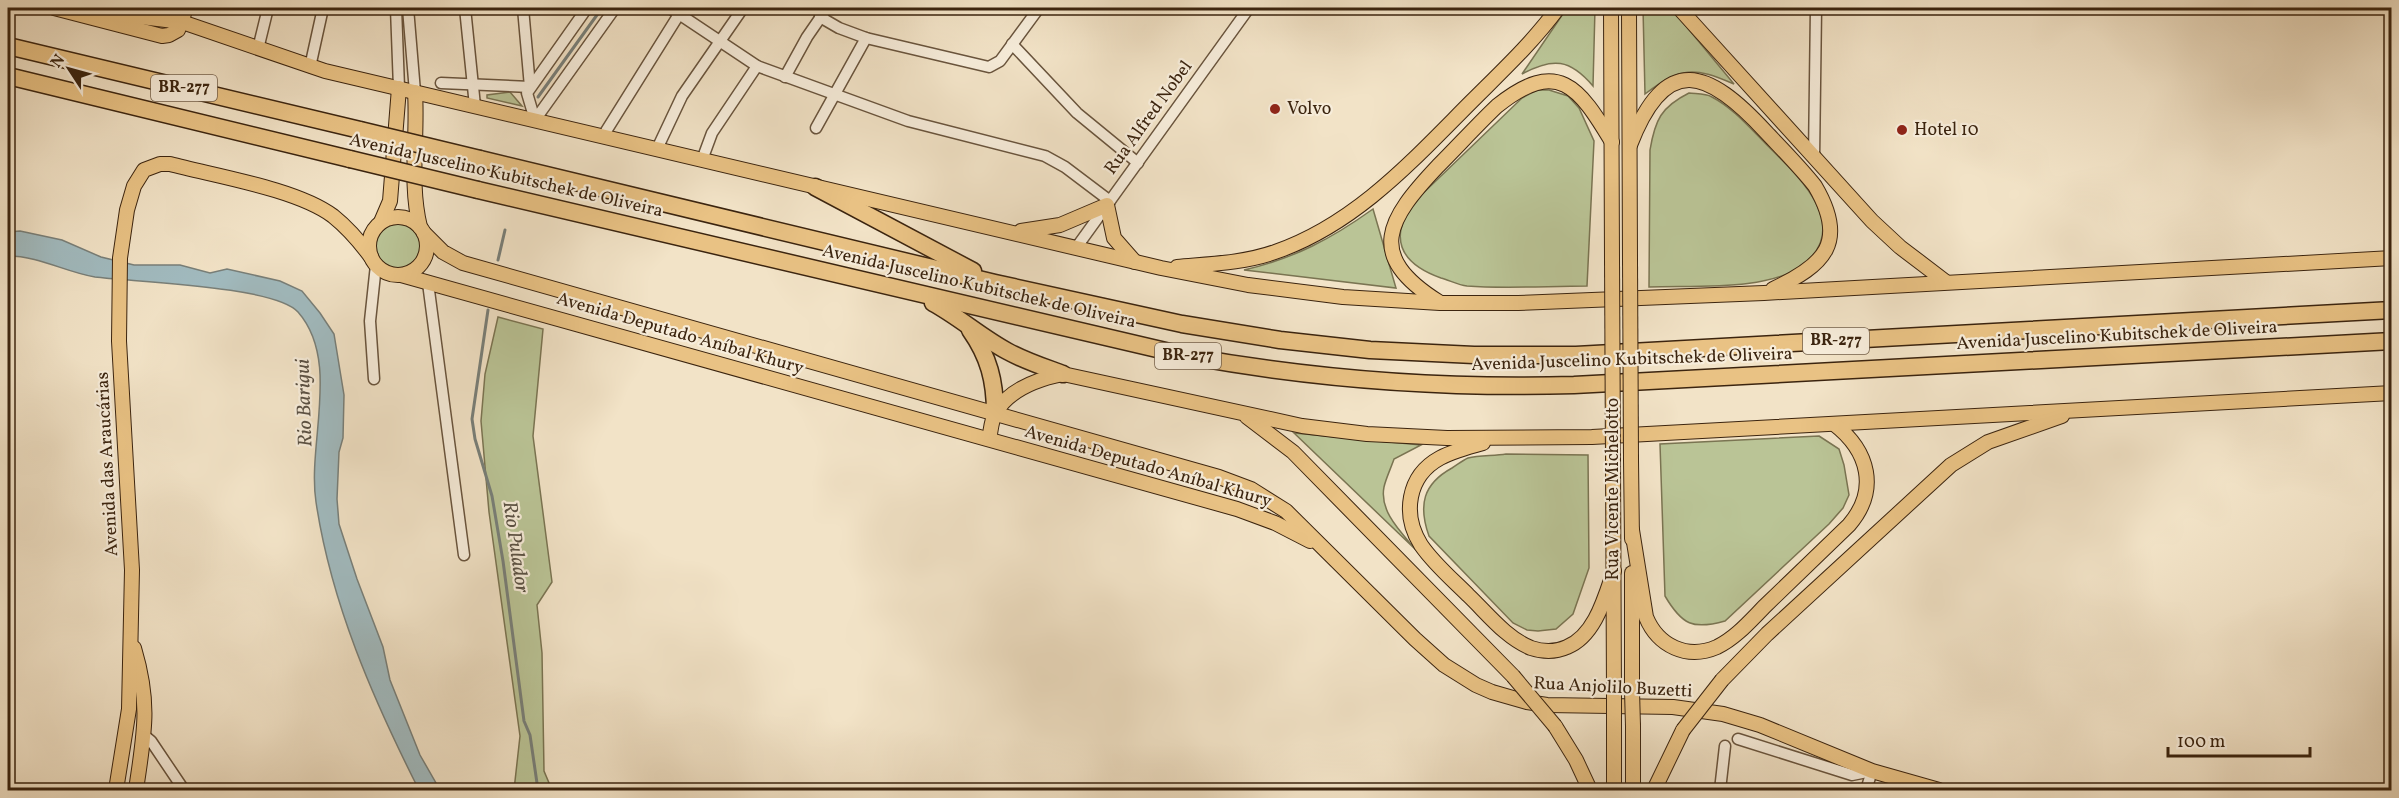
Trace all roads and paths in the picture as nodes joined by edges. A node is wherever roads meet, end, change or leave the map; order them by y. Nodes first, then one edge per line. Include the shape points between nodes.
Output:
1 (54, 8) edge
2 (68, 8) edge
3 (186, 8) edge
4 (268, 8) edge
5 (323, 8) edge
6 (396, 8) edge
7 (408, 8) edge
8 (465, 8) edge
9 (523, 8) edge
10 (587, 8) edge
11 (615, 8) edge
12 (743, 8) edge
13 (827, 8) edge
14 (1038, 8) edge
15 (1249, 8) edge
16 (1558, 8) edge
17 (1611, 8) edge
18 (1629, 8) edge
19 (1679, 8) edge
20 (1816, 8) edge
21 (677, 10) edge
22 (820, 17) junction
23 (182, 22) junction
24 (866, 38) junction
25 (718, 41) junction
26 (1012, 44) junction
27 (8, 46) edge
28 (258, 49) junction
29 (757, 66) junction
30 (310, 67) junction
31 (8, 76) edge
32 (785, 77) junction
33 (441, 82) dead end
34 (472, 84) junction
35 (530, 87) junction
36 (399, 88) junction
37 (416, 92) junction
38 (834, 95) junction
39 (475, 106) junction
40 (535, 120) junction
41 (816, 128) dead end
42 (603, 136) junction
43 (1611, 142) junction
44 (1630, 145) junction
45 (657, 149) junction
46 (1814, 158) junction
47 (702, 160) junction
48 (1138, 163) junction
49 (815, 187) junction
50 (1108, 203) junction
51 (334, 216) junction
52 (379, 224) junction
53 (422, 230) junction
54 (1008, 232) junction
55 (1076, 248) junction
56 (2391, 258) edge
57 (373, 261) junction
58 (1135, 262) junction
59 (1161, 268) junction
60 (401, 275) junction
61 (1946, 282) junction
62 (428, 283) junction
63 (995, 283) junction
64 (911, 291) junction
65 (1764, 293) junction
66 (1440, 303) junction
67 (2391, 310) edge
68 (952, 313) junction
69 (2391, 341) edge
70 (1063, 374) junction
71 (374, 379) dead end
72 (2391, 393) edge
73 (2081, 410) junction
74 (995, 413) junction
75 (1241, 413) junction
76 (1867, 422) junction
77 (1834, 424) junction
78 (1500, 438) junction
79 (989, 440) junction
80 (1853, 444) junction
81 (1632, 530) junction
82 (1327, 552) junction
83 (464, 555) dead end
84 (1614, 571) junction
85 (130, 635) junction
86 (129, 709) junction
87 (145, 736) junction
88 (1738, 739) dead end
89 (1725, 746) dead end
90 (1872, 771) junction
91 (116, 790) edge
92 (136, 790) edge
93 (184, 790) edge
94 (1590, 790) edge
95 (1614, 790) edge
96 (1633, 790) edge
97 (1654, 790) edge
98 (1720, 790) edge
99 (1866, 790) edge
100 (1939, 790) edge

1 - 23 main road via 157,35 174,33
2 - 23 main road
3 - 23 main road
4 - 28 street
5 - 30 street
6 - 36 street
7 - 37 street
8 - 34 street
9 - 35 street
10 - 35 street
11 - 40 street
12 - 25 street
13 - 22 street
14 - 26 street
15 - 48 street, Rua Alfred Nobel
16 - 59 main road via 1527,45 1391,182 1348,215 1274,253 1235,262
17 - 43 main road, Rua Vicente Michelotto
18 - 44 main road, Rua Vicente Michelotto
19 - 46 main road
20 - 46 street
21 - 25 street
21 - 42 street
22 - 24 street
22 - 32 street
23 - 28 main road
24 - 26 street via 984,67 993,66
24 - 38 street
25 - 29 street
25 - 45 street via 676,107
26 - 48 street via 1077,112
27 - 63 highway, Avenida Juscelino Kubitschek de Oliveira / BR-277, bridge
28 - 30 main road
29 - 32 street
29 - 47 street via 712,133
30 - 36 main road
31 - 64 highway, Avenida Juscelino Kubitschek de Oliveira / BR-277, bridge
32 - 38 street
33 - 34 street
34 - 35 street
34 - 39 street
35 - 40 street via 527,97
36 - 37 main road
36 - 52 main road via 390,201
37 - 39 main road
37 - 53 main road via 414,195
38 - 41 street
38 - 50 street via 908,121 1045,156 1065,167
39 - 40 main road
40 - 42 main road
42 - 45 main road
43 - 66 main road via 1590,104 1565,85 1532,84 1497,106 1418,187 1394,223 1391,245 1397,264 1414,285
43 - 84 main road, Rua Vicente Michelotto, bridge
44 - 65 main road via 1647,107 1665,88 1689,80 1702,81 1716,86 1742,107 1807,176 1828,213 1830,239 1825,252 1809,270
44 - 81 main road, Rua Vicente Michelotto, bridge
45 - 47 main road
46 - 61 main road via 1885,234
47 - 49 main road
48 - 50 street, Rua Alfred Nobel
49 - 54 main road
49 - 63 highway
50 - 54 main road via 1060,225
50 - 55 street, Rua Alfred Nobel
50 - 58 main road via 1114,238
51 - 52 main road via 361,226
51 - 57 main road
51 - 85 main road, Avenida das Araucárias via 294,196 170,164 144,170 131,195 120,258 119,291 131,542
52 - 53 main road via 389,218 406,218
52 - 57 main road via 369,241
53 - 60 main road via 426,252 423,260 410,273
53 - 74 main road, Avenida Deputado Aníbal Khury via 443,252 463,263
54 - 55 main road
55 - 58 main road
56 - 61 main road
57 - 60 main road via 392,274
57 - 71 street via 370,321
58 - 59 main road
59 - 66 main road via 1300,292
60 - 62 main road, Avenida Deputado Aníbal Khury
61 - 65 main road
62 - 79 main road, Avenida Deputado Aníbal Khury
62 - 83 street
63 - 67 highway, Avenida Juscelino Kubitschek de Oliveira / BR-277 via 1182,324 1280,340 1370,350 1474,355 1622,353
64 - 68 highway
64 - 69 highway, Avenida Juscelino Kubitschek de Oliveira / BR-277 via 1225,363 1368,381 1477,386 1574,386
65 - 66 main road
68 - 70 highway via 1006,350
68 - 74 highway via 981,346 995,389
70 - 74 main road via 1018,390
70 - 75 main road
72 - 73 main road
73 - 76 main road
73 - 97 main road, bridge via 1988,442 1951,465 1722,680 1683,730
74 - 79 main road
74 - 82 main road, Avenida Deputado Aníbal Khury via 1237,482 1271,499
75 - 78 main road via 1358,433
75 - 94 main road, bridge via 1293,452 1512,676 1555,726
76 - 77 main road
76 - 80 main road
77 - 78 main road
77 - 80 main road
78 - 84 main road via 1440,458 1415,482 1410,494 1410,514 1417,538 1429,555 1510,635 1533,649 1545,651 1569,647 1586,633
79 - 82 main road, Avenida Deputado Aníbal Khury via 1255,514
80 - 81 main road via 1864,463 1868,486 1857,516 1740,630 1717,647 1680,650 1651,629
81 - 96 main road, Rua Vicente Michelotto, bridge
82 - 90 main road, Rua Anjolilo Buzetti via 1430,654 1459,676 1492,692 1547,705 1656,706 1715,712 1760,725
84 - 95 main road, Rua Vicente Michelotto, bridge
85 - 86 main road, Avenida das Araucárias
85 - 87 main road, Avenida das Araucárias via 145,694
86 - 87 main road
86 - 91 main road, Avenida das Araucárias
87 - 92 main road, Avenida das Araucárias
87 - 93 street
88 - 90 street via 1852,775
89 - 98 street
90 - 99 street
90 - 100 main road, Rua Anjolilo Buzetti

